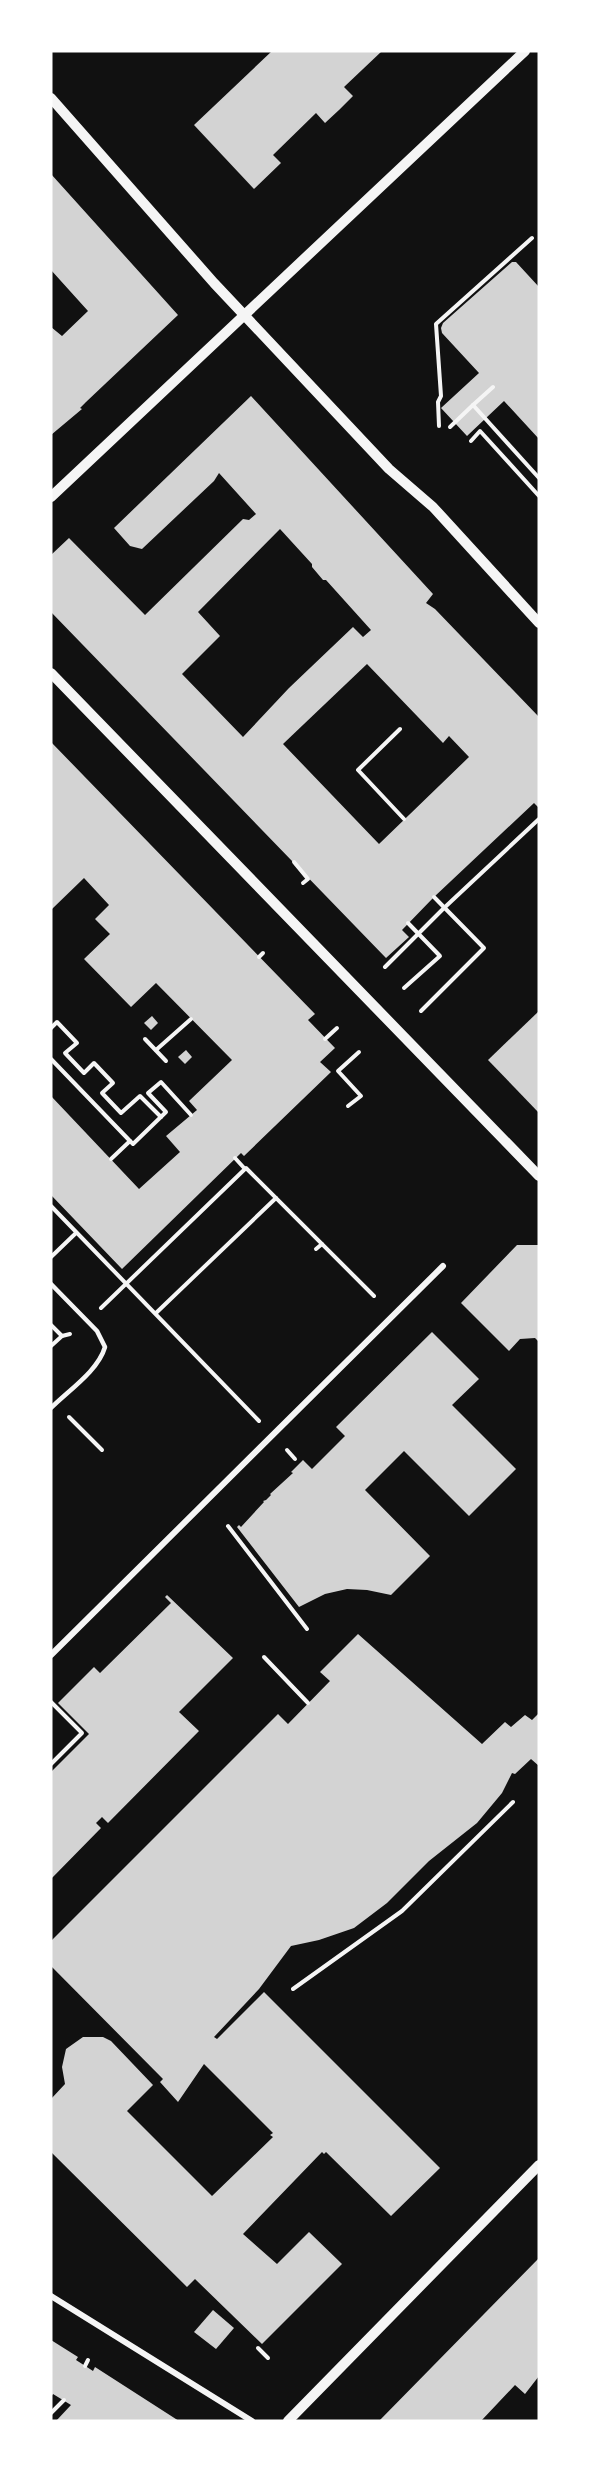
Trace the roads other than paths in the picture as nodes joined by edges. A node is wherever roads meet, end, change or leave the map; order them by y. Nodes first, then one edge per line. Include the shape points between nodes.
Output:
1 (525, 51) edge
2 (51, 98) edge
3 (245, 315) junction
4 (51, 497) edge
5 (539, 623) edge
6 (51, 673) edge
7 (539, 1176) edge
8 (443, 1266) dead end
9 (51, 1284) edge
10 (51, 1408) edge
11 (51, 1655) edge
12 (539, 2165) edge
13 (51, 2296) edge
14 (252, 2421) edge
15 (288, 2421) edge

1 - 3 street
2 - 3 street
3 - 4 street
3 - 5 street via 389,469 433,507
6 - 7 street
8 - 11 street
9 - 10 lane via 101,1337 105,1347 93,1368
12 - 15 street
13 - 14 street

